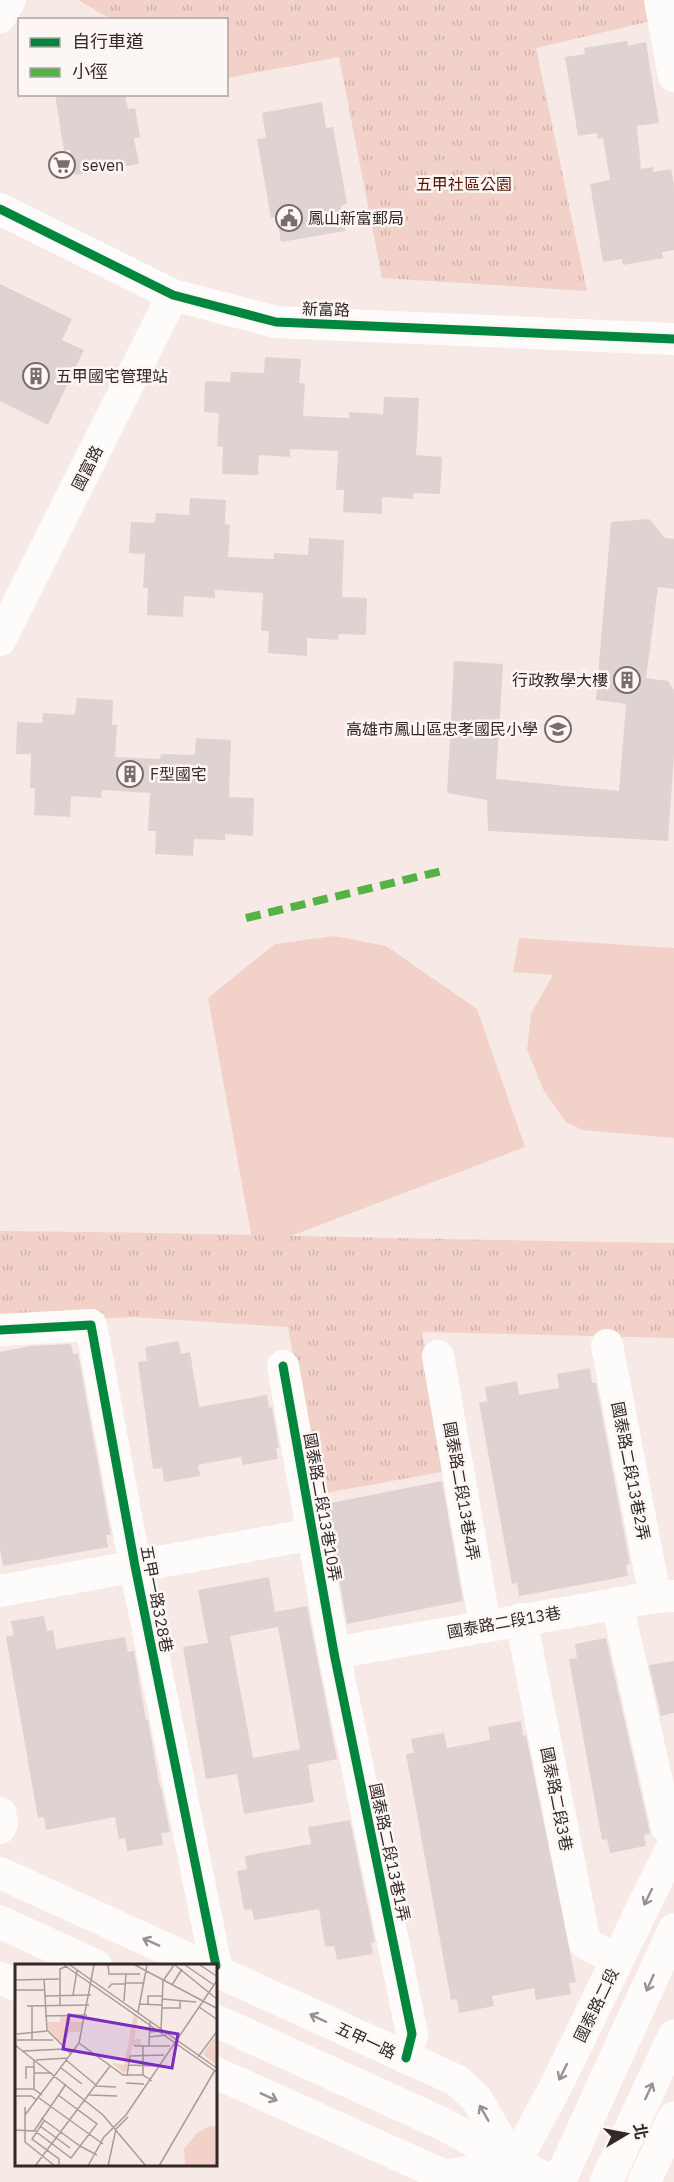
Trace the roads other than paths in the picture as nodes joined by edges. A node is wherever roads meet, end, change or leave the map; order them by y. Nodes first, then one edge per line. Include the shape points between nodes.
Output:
1 (10, 0) edge
2 (660, 0) edge
3 (0, 17) edge
4 (674, 76) edge
5 (0, 209) edge
6 (173, 296) junction
7 (674, 339) edge
8 (0, 640) edge
9 (0, 1330) edge
10 (607, 1345) dead end
11 (438, 1356) dead end
12 (283, 1366) dead end
13 (313, 1534) junction
14 (135, 1566) junction
15 (0, 1592) edge
16 (665, 1596) edge
17 (617, 1603) junction
18 (521, 1619) junction
19 (485, 1625) junction
20 (334, 1653) junction
21 (0, 1813) edge
22 (0, 1828) edge
23 (674, 1831) edge
24 (674, 1844) edge
25 (0, 1873) edge
26 (0, 1922) edge
27 (674, 1930) edge
28 (618, 1960) junction
29 (92, 1964) edge
30 (205, 1964) edge
31 (213, 1964) edge
32 (218, 1970) edge
33 (0, 1978) edge
34 (15, 1985) edge
35 (218, 2022) edge
36 (674, 2036) edge
37 (406, 2058) junction
38 (218, 2074) edge
39 (674, 2118) edge
40 (509, 2173) edge
41 (551, 2182) edge
42 (559, 2182) edge
43 (606, 2182) edge
44 (644, 2182) edge

1 - 3 street
2 - 4 street
5 - 6 street, 新富路
6 - 7 street, 新富路 via 276,322
6 - 8 street, 國富路
9 - 14 street, 五甲一路328巷 via 91,1325
10 - 16 street, 國泰路二段13巷2弄
11 - 19 street, 國泰路二段13巷4弄
12 - 13 street, 國泰路二段13巷10弄
13 - 14 street
13 - 20 street, 國泰路二段13巷10弄
14 - 15 street
14 - 31 street, 五甲一路328巷
16 - 17 street, 國泰路二段13巷
17 - 18 street, 國泰路二段13巷
17 - 23 street via 667,1827
18 - 19 street, 國泰路二段13巷
18 - 28 street, 國泰路二段3巷 via 585,1942
19 - 20 street, 國泰路二段13巷
20 - 37 street, 國泰路二段13巷1弄 via 412,2034
21 - 22 street
24 -> 28 street, 國泰路二段
30 -> 25 street, 五甲一路
26 - 29 street
27 -> 42 street
28 -> 40 street, 國泰路二段
37 -> 32 street, 五甲一路
33 - 34 street
35 - 40 street via 441,2123
43 -> 36 street
40 -> 37 street, 五甲一路 via 476,2098 456,2080
38 -> 40 street via 445,2176
39 - 44 street
40 - 41 street

